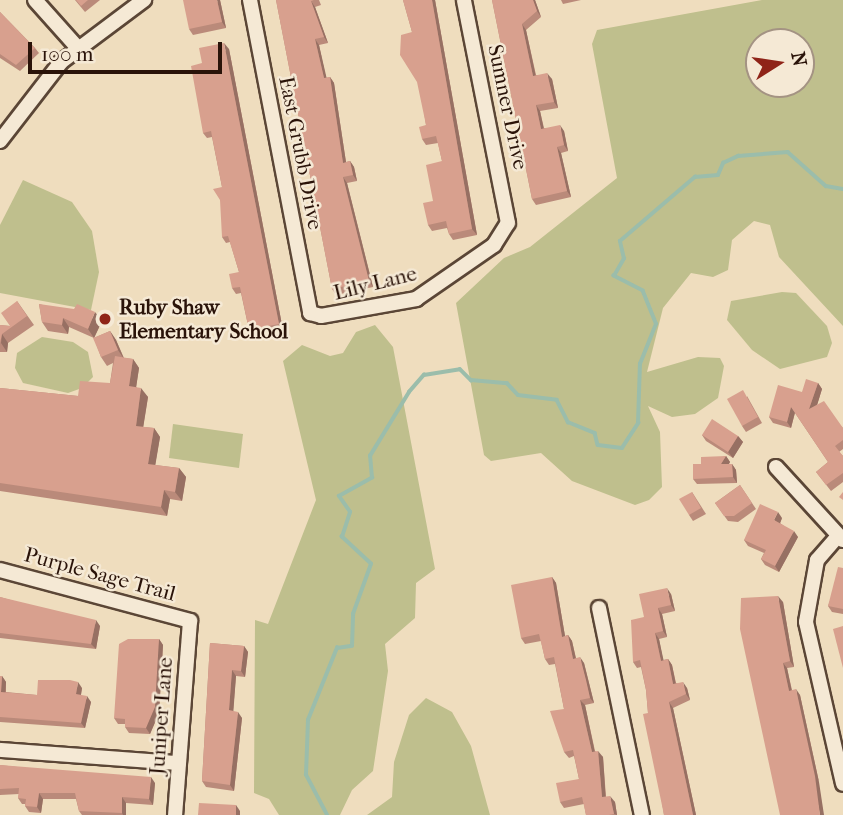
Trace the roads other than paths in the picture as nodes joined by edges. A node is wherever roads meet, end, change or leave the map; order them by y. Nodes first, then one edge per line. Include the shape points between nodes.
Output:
1 (34, 0) edge
2 (144, 0) edge
3 (250, 0) edge
4 (464, 0) edge
5 (77, 47) junction
6 (0, 141) edge
7 (508, 223) joint
8 (310, 313) joint
9 (776, 467) dead end
10 (840, 538) edge
11 (0, 570) edge
12 (598, 608) dead end
13 (190, 621) joint
14 (0, 750) edge
15 (179, 763) junction
16 (843, 784) edge
17 (175, 815) edge
18 (642, 815) edge

1 - 5 street
2 - 5 street
3 - 8 street, East Grubb Drive
4 - 7 street, Sumner Drive
5 - 6 street
7 - 8 street, Lily Lane via 494,245 416,299 339,315
9 - 10 street
10 - 16 street via 817,560 806,622
11 - 13 street, Purple Sage Trail
12 - 18 street
13 - 15 street, Juniper Lane
14 - 15 street
15 - 17 street, Juniper Lane

